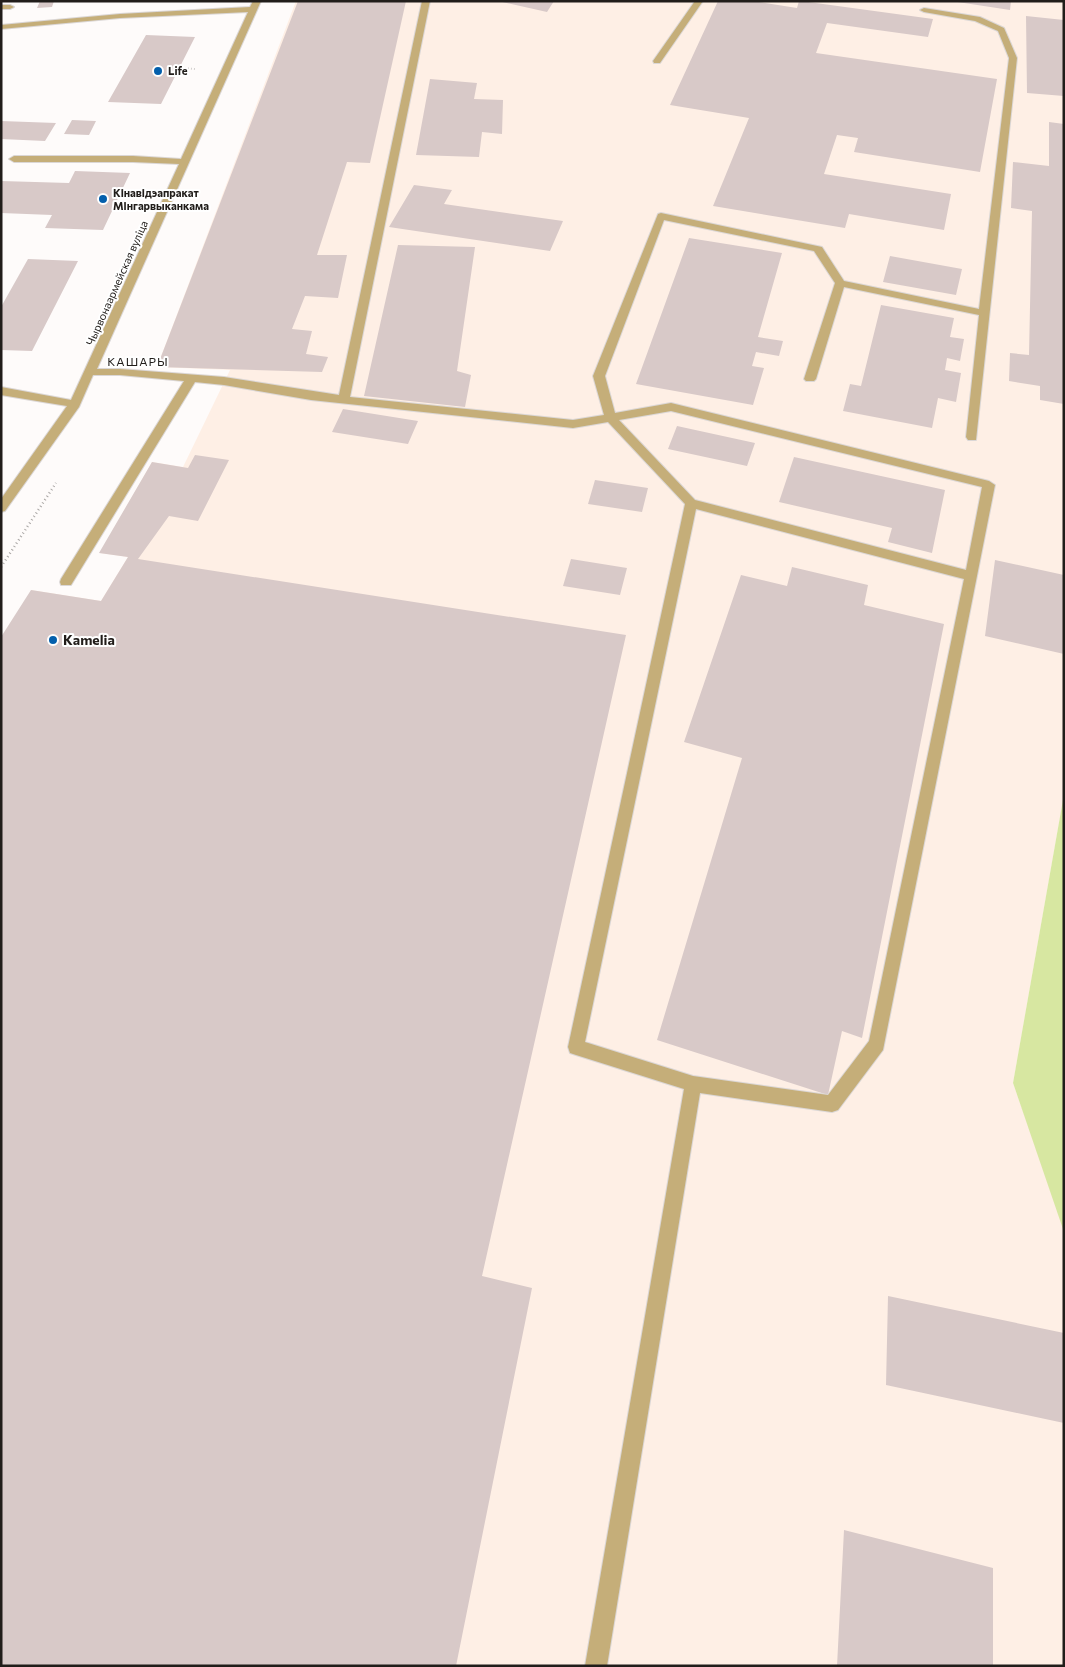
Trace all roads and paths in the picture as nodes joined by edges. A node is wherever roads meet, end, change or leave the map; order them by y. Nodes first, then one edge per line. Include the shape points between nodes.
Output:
1 (426, 1) edge
2 (699, 1) edge
3 (255, 5) edge
4 (924, 10) dead end
5 (1, 27) edge
6 (657, 61) dead end
7 (179, 68) dead end
8 (203, 69) dead end
9 (14, 159) dead end
10 (184, 162) junction
11 (840, 283) junction
12 (984, 312) junction
13 (91, 372) junction
14 (191, 379) junction
15 (810, 379) dead end
16 (1, 391) edge
17 (344, 399) junction
18 (75, 404) junction
19 (610, 417) junction
20 (972, 437) dead end
21 (691, 503) junction
22 (1, 508) edge
23 (971, 576) junction
24 (66, 582) dead end
25 (693, 1084) junction
26 (596, 1666) edge

1 - 17 street
2 - 6 street
3 - 5 street
3 - 10 street, Чырвонаармейская вуліца
4 - 12 street via 976,19 1001,30 1013,58
7 - 8 path
9 - 10 street
10 - 13 street, Чырвонаармейская вуліца
11 - 12 street
11 - 15 street
11 - 19 street via 818,249 661,216 599,376
12 - 20 street
13 - 14 street
13 - 18 street, Чырвонаармейская вуліца
14 - 17 street
14 - 24 street
16 - 18 street
17 - 19 street via 573,424
18 - 22 street, Чырвонаармейская вуліца
19 - 21 street
19 - 23 street via 671,407 989,485
21 - 23 street
21 - 25 street via 576,1047
23 - 25 street via 877,1044 832,1104
25 - 26 street

